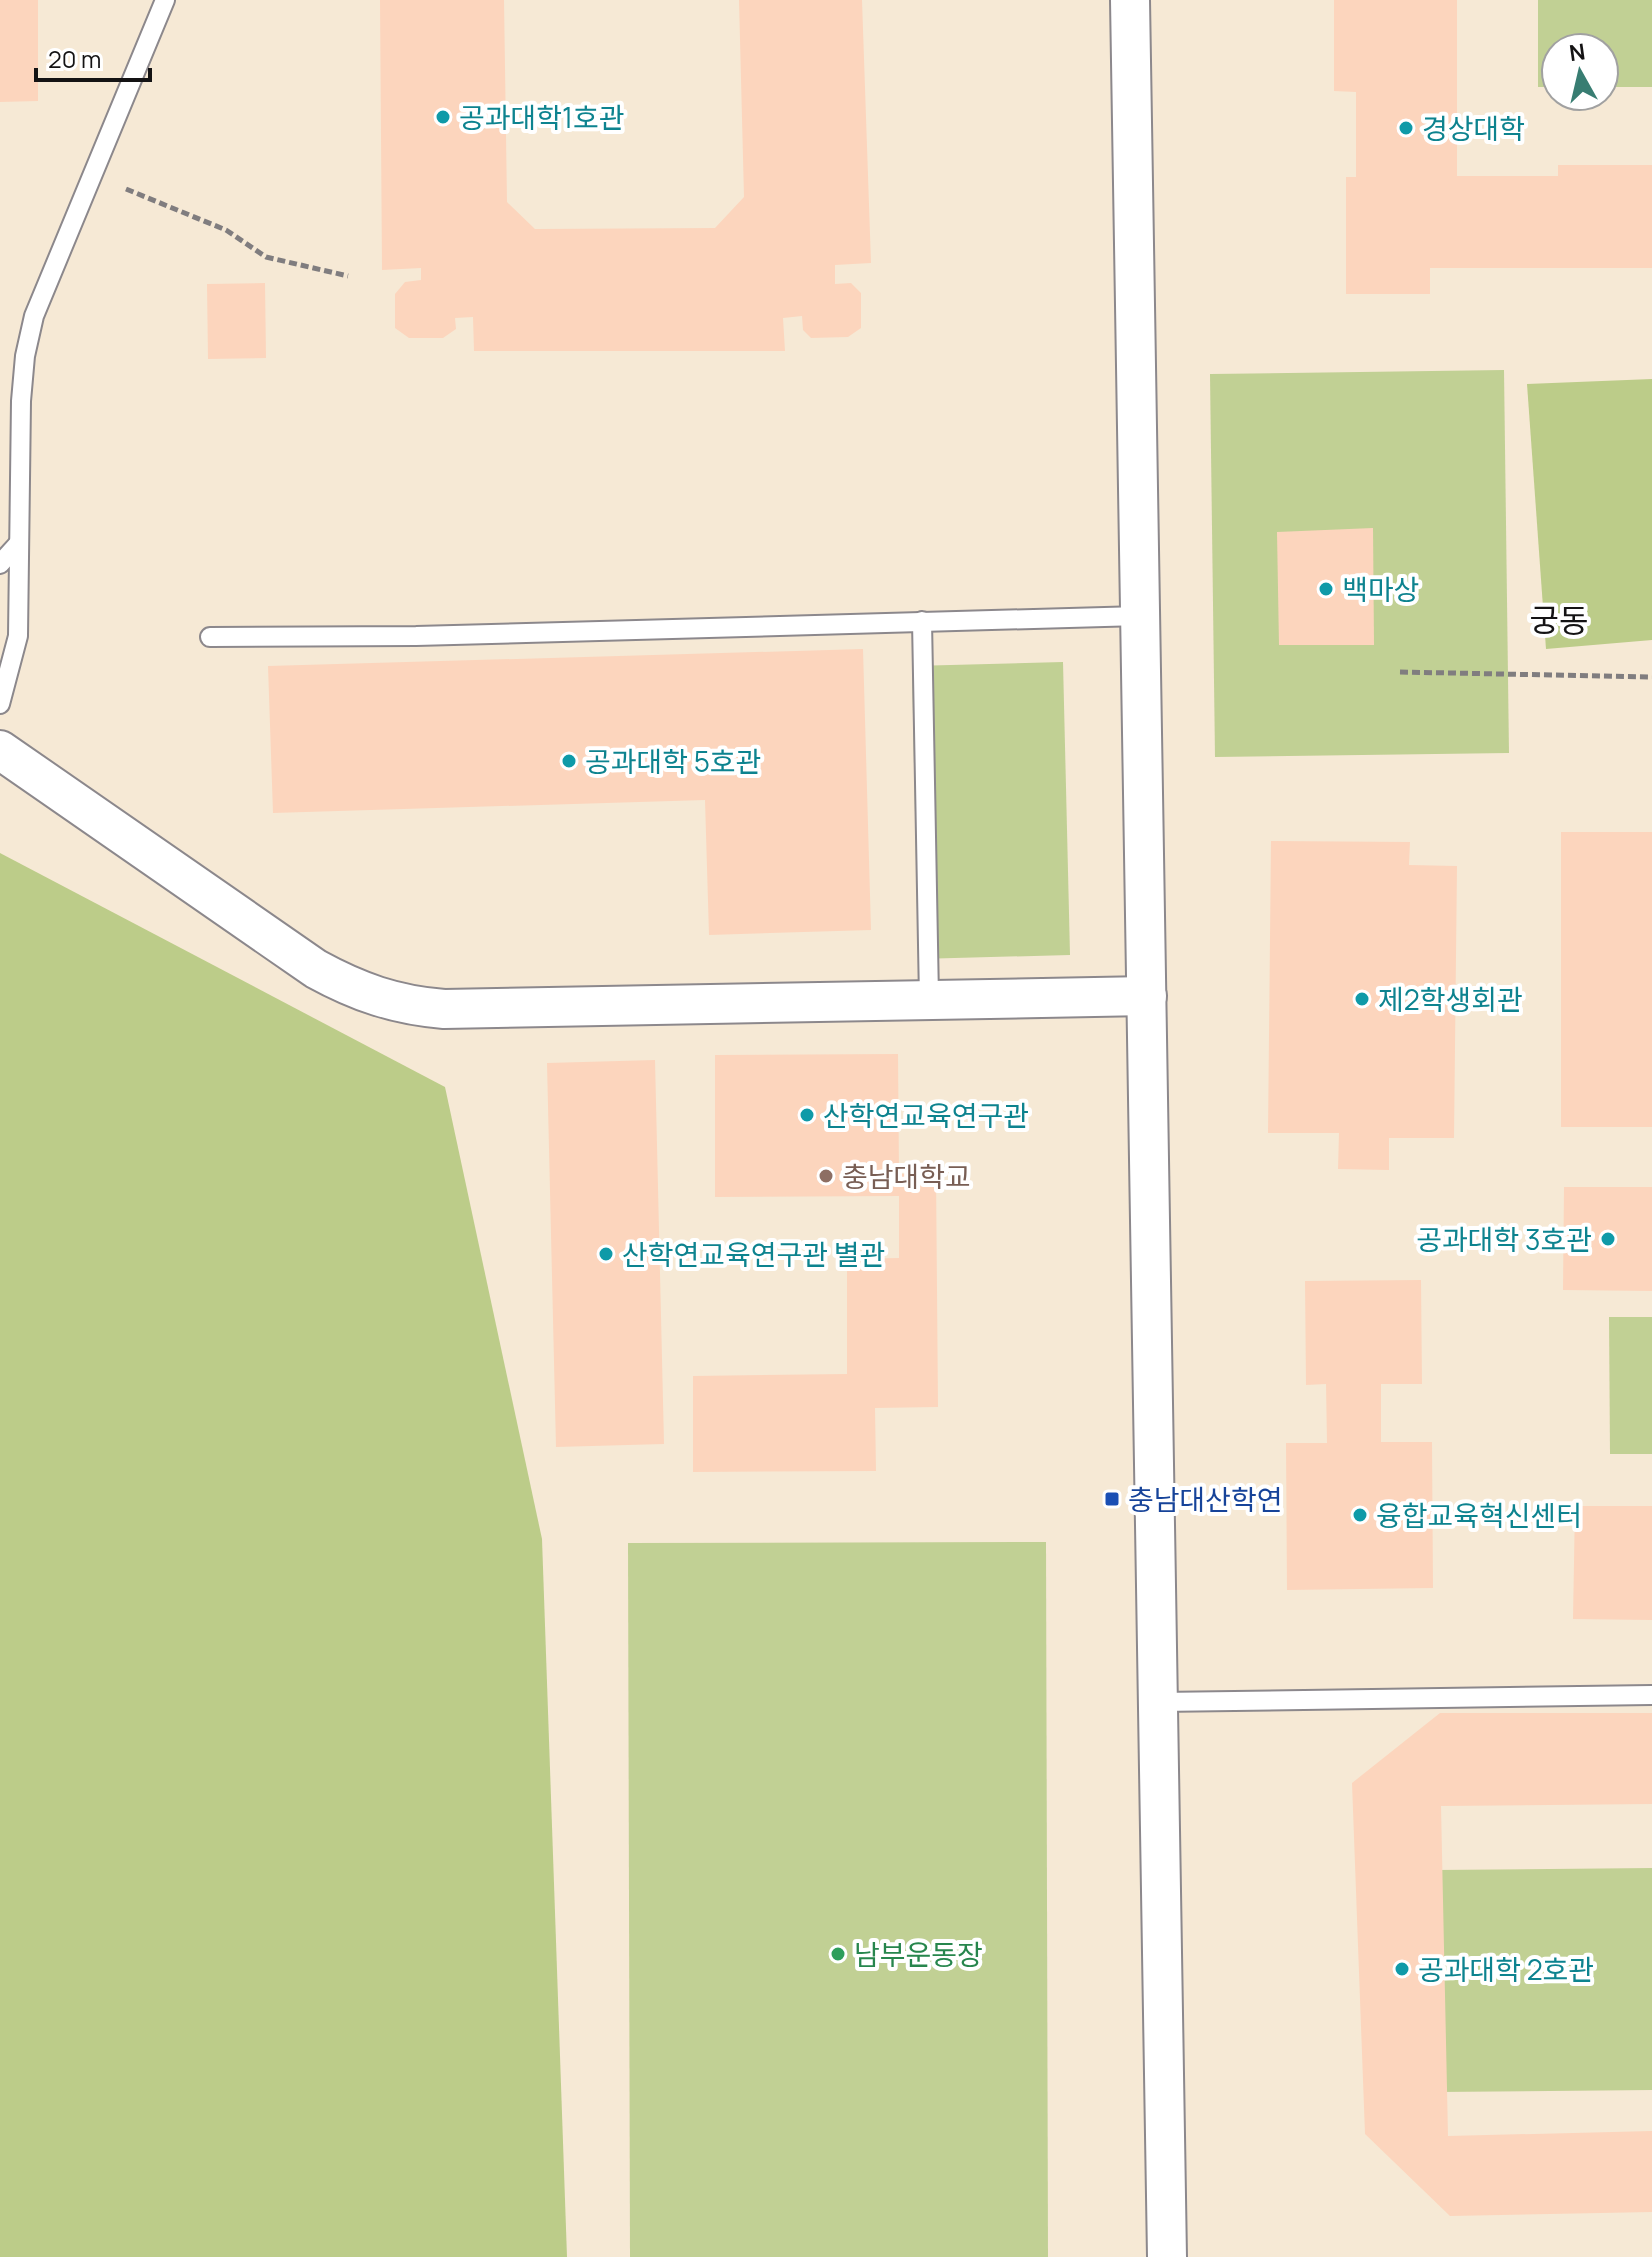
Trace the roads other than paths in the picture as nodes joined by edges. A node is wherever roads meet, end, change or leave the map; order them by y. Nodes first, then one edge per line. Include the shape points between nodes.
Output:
1 (165, 0) edge
2 (1130, 0) edge
3 (18, 544) junction
4 (0, 564) edge
5 (1140, 616) junction
6 (922, 621) junction
7 (210, 637) dead end
8 (0, 704) edge
9 (0, 750) edge
10 (1147, 996) junction
11 (929, 998) junction
12 (1652, 1695) edge
13 (1159, 1702) junction
14 (1167, 2257) edge

1 - 3 lane via 34,316 22,377
2 - 5 street
3 - 4 lane
3 - 8 lane via 18,636
5 - 6 lane
5 - 10 street
6 - 7 lane
6 - 11 lane
9 - 11 street via 316,969 385,1001 444,1009
10 - 11 street
10 - 13 street
12 - 13 lane
13 - 14 street

